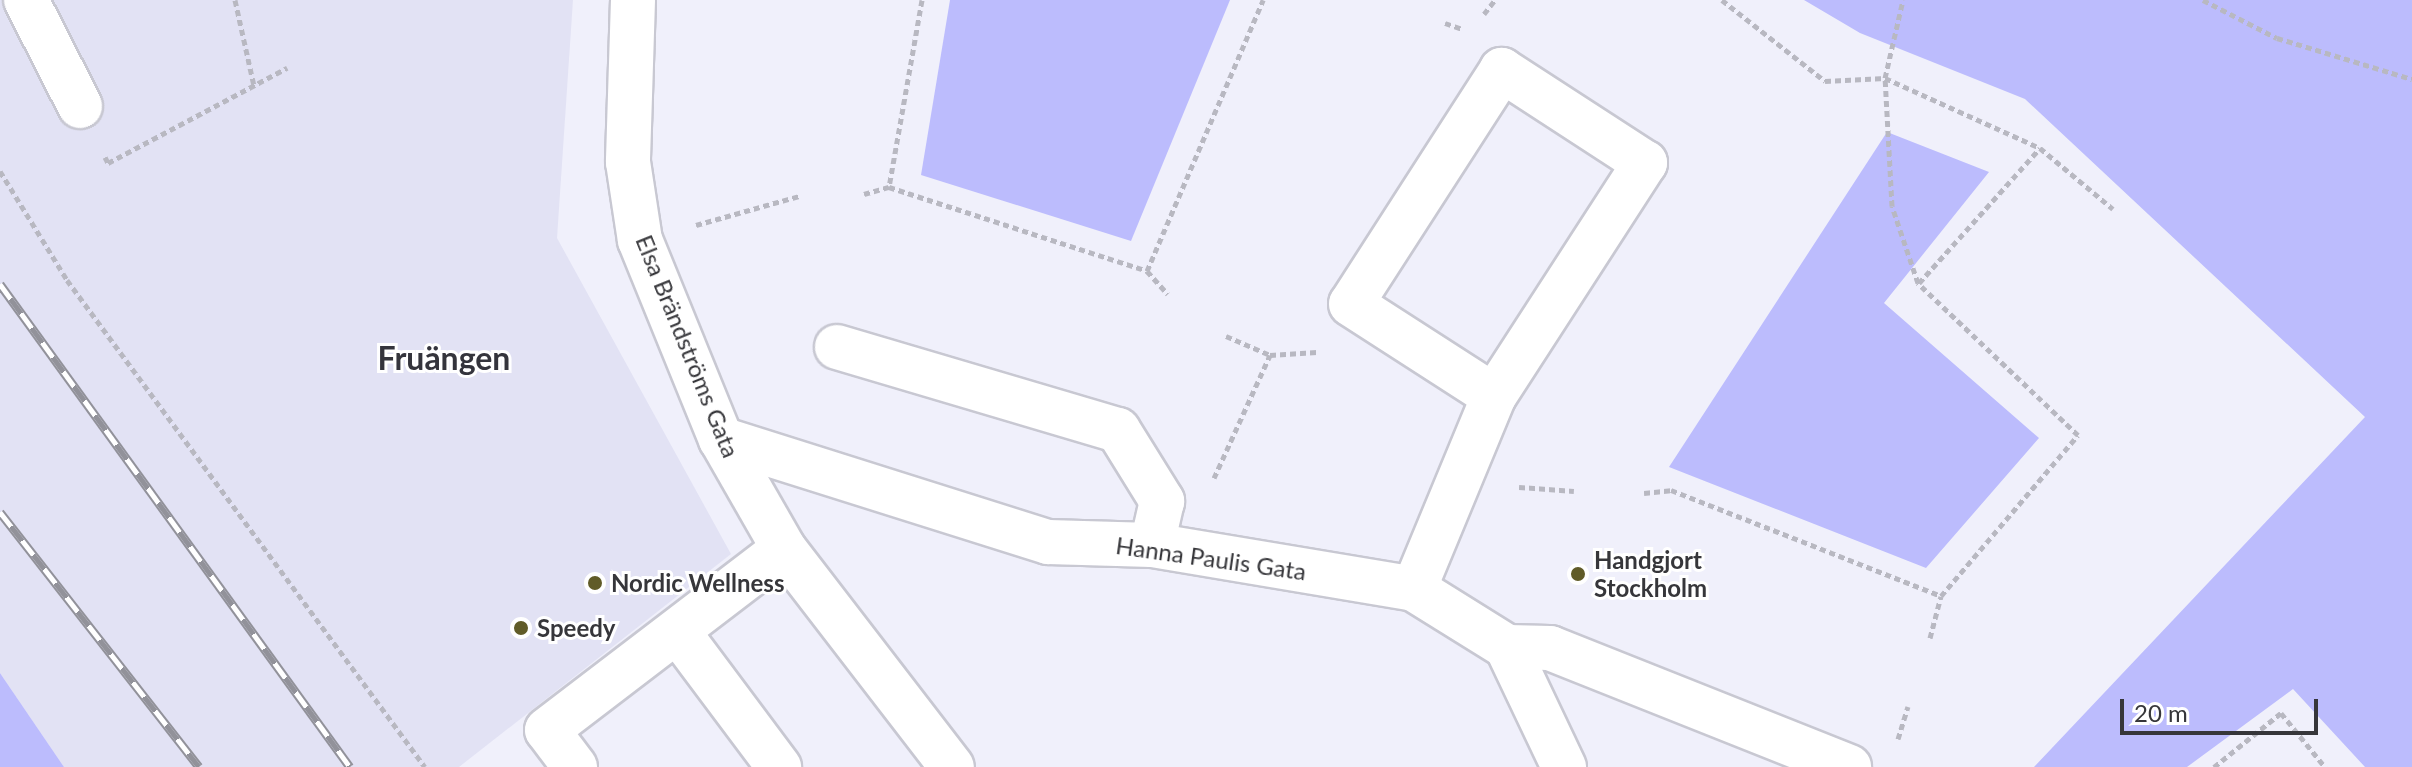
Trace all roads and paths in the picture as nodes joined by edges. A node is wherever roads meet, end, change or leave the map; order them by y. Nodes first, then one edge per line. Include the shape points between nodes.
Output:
1 (26, 0) edge
2 (235, 0) edge
3 (633, 0) edge
4 (922, 0) edge
5 (1263, 0) edge
6 (1722, 0) edge
7 (1903, 0) edge
8 (2203, 0) edge
9 (1445, 23) dead end
10 (1470, 33) dead end
11 (287, 68) dead end
12 (1885, 78) junction
13 (2412, 79) edge
14 (254, 86) junction
15 (80, 106) joint
16 (2040, 148) junction
17 (0, 171) edge
18 (889, 187) junction
19 (864, 194) dead end
20 (799, 196) dead end
21 (2113, 209) dead end
22 (640, 240) junction
23 (1147, 271) junction
24 (1918, 283) junction
25 (1168, 294) dead end
26 (1351, 304) junction
27 (1226, 336) dead end
28 (837, 347) dead end
29 (1270, 355) junction
30 (1494, 396) junction
31 (721, 439) junction
32 (1211, 485) dead end
33 (1644, 493) dead end
34 (1152, 545) junction
35 (784, 549) junction
36 (1414, 589) junction
37 (1941, 596) junction
38 (678, 632) junction
39 (1930, 638) dead end
40 (1507, 647) junction
41 (425, 767) edge
42 (575, 767) edge
43 (779, 767) edge
44 (952, 767) edge
45 (1564, 767) edge
46 (1849, 767) edge
47 (2214, 767) edge
48 (2325, 767) edge

1 - 15 street
2 - 14 path
3 - 22 street, Elsa Brändströms Gata via 628,162
4 - 18 path
5 - 23 path
6 - 12 path via 1825,81
7 - 12 path
8 - 13 path via 2277,38
9 - 10 path
11 - 14 path
12 - 16 path
12 - 24 path via 1892,206
14 - 15 path via 108,163
16 - 21 path
16 - 24 path
17 - 41 path via 67,280
18 - 19 path
18 - 23 path
20 - 22 path
22 - 31 street, Elsa Brändströms Gata
23 - 25 path
24 - 37 path via 2078,435
26 - 29 path via 1337,350
26 - 30 street
26 - 30 street via 1502,70 1645,163
27 - 29 path
28 - 34 street via 1118,430 1162,501
29 - 32 path
30 - 36 street
31 - 34 street, Hanna Paulis Gata via 1048,542
31 - 35 street, Elsa Brändströms Gata
33 - 37 path via 1671,490
34 - 36 street, Hanna Paulis Gata
35 - 38 street
35 - 44 street, Elsa Brändströms Gata
36 - 40 street, Hanna Paulis Gata
37 - 39 path
38 - 42 street via 547,730
38 - 43 street
40 - 45 street
40 - 46 street via 1550,648
47 - 48 path via 2281,713

